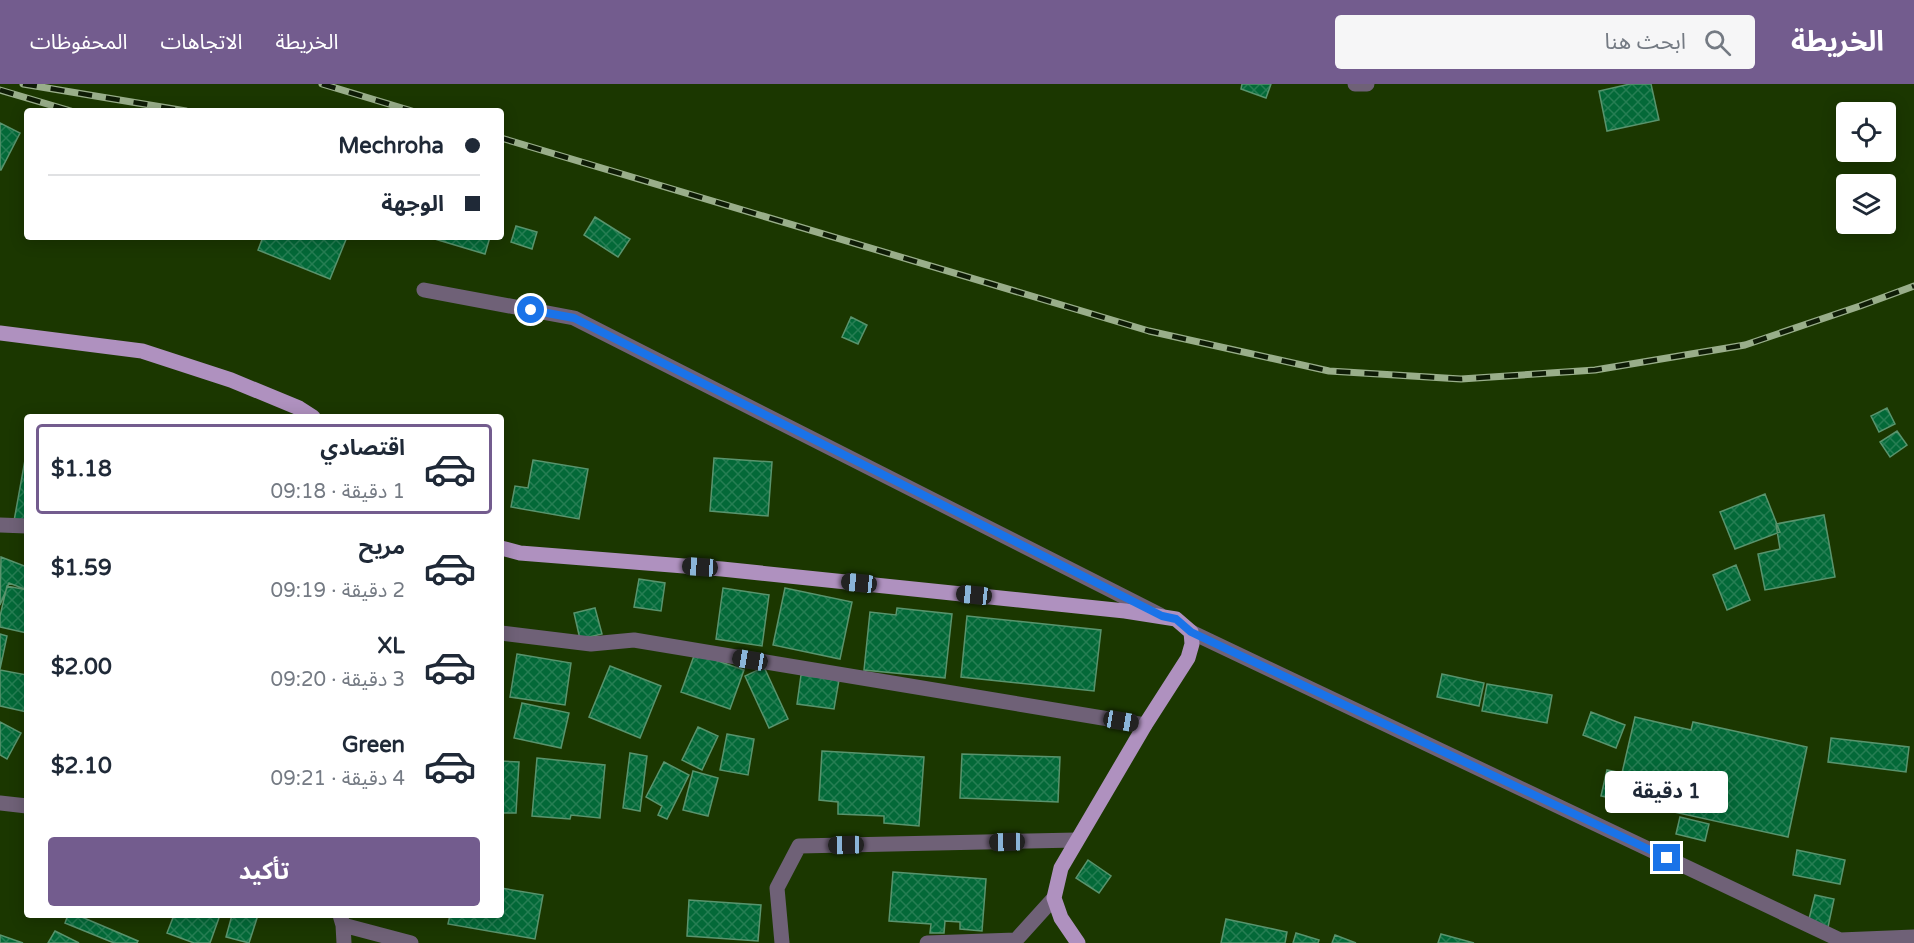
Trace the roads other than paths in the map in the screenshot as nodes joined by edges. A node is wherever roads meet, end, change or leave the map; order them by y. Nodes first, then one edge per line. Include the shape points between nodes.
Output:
1 (1355, 84) edge
2 (1367, 84) edge
3 (424, 290) dead end
4 (0, 333) edge
5 (308, 414) edge
6 (0, 525) edge
7 (24, 526) edge
8 (504, 549) edge
9 (1162, 616) junction
10 (1191, 632) junction
11 (504, 633) edge
12 (1144, 725) junction
13 (0, 803) edge
14 (24, 806) edge
15 (1077, 840) junction
16 (1054, 898) junction
17 (341, 920) edge
18 (1914, 937) edge
19 (344, 943) edge
20 (411, 943) edge
21 (782, 943) edge
22 (927, 943) edge
23 (1078, 943) edge

1 - 2 street
3 - 9 street via 574,318
4 - 5 main road via 142,351 231,380
6 - 7 street
8 - 9 main road
9 - 10 main road via 1176,619
10 - 12 main road via 1188,658
10 - 18 street via 1840,940
11 - 12 street via 591,644 634,640
12 - 15 main road
13 - 14 street
15 - 16 main road via 1060,868
15 - 21 street via 799,846 777,888
16 - 22 street via 1016,940
16 - 23 main road via 1061,918
17 - 19 street
17 - 20 street

